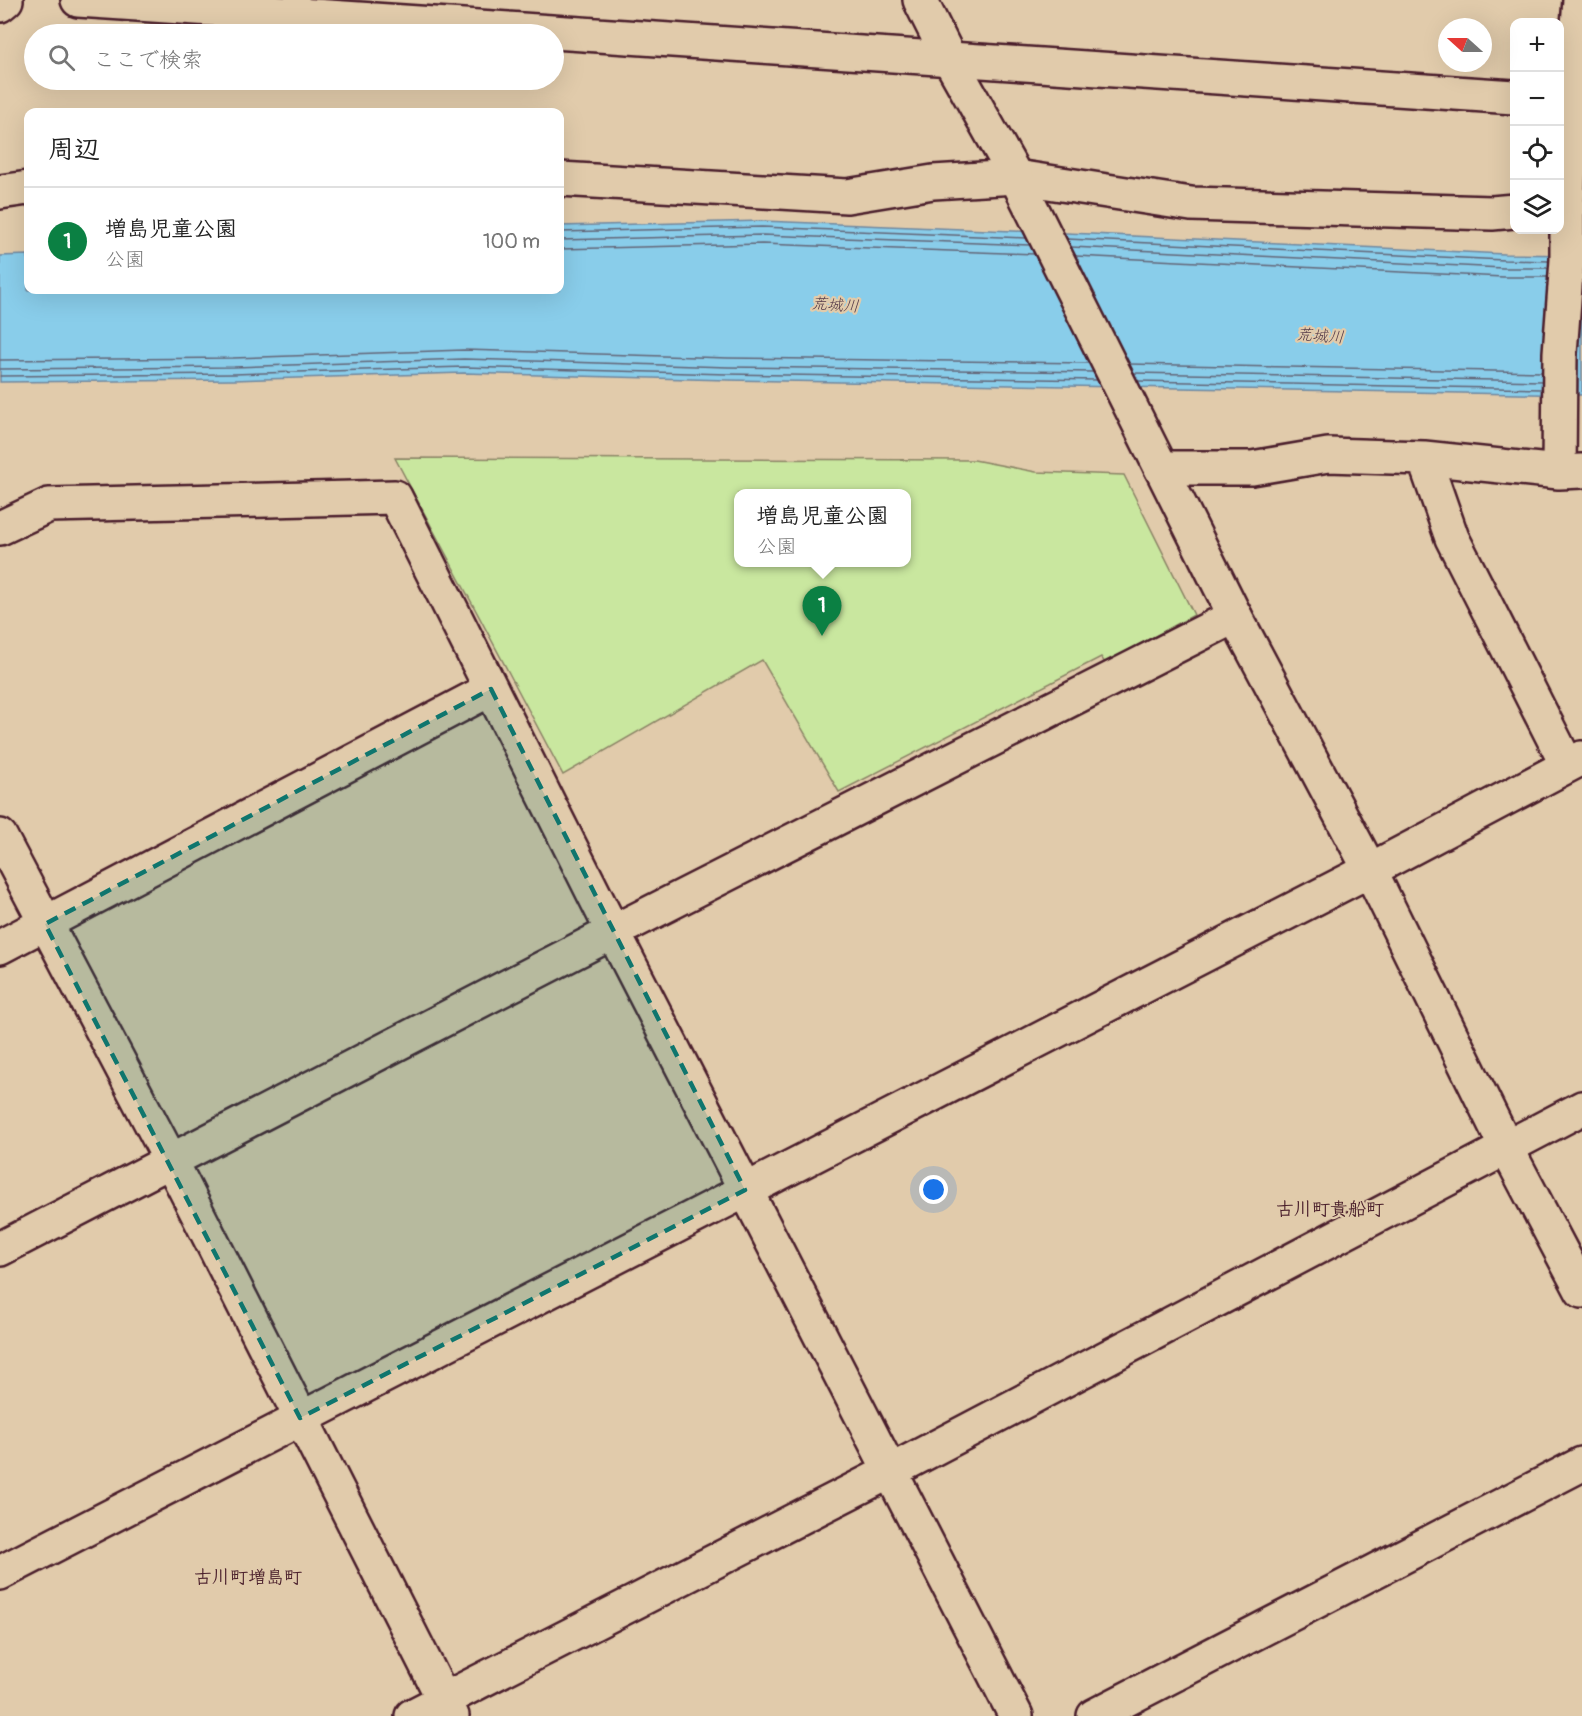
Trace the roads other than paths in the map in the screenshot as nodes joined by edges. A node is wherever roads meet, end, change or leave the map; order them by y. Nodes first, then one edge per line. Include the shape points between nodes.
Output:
1 (6, 0) edge
2 (78, 0) edge
3 (920, 0) edge
4 (1580, 0) edge
5 (0, 4) edge
6 (438, 24) edge
7 (564, 32) edge
8 (949, 58) junction
9 (1510, 97) edge
10 (1566, 100) edge
11 (564, 179) edge
12 (1021, 187) junction
13 (24, 189) edge
14 (0, 192) edge
15 (1570, 206) edge
16 (1510, 211) edge
17 (1424, 458) junction
18 (1161, 468) junction
19 (1570, 471) edge
20 (0, 528) edge
21 (1235, 616) junction
22 (491, 689) junction
23 (1575, 761) edge
24 (0, 836) edge
25 (1370, 870) junction
26 (45, 924) junction
27 (613, 932) junction
28 (0, 947) edge
29 (1582, 1108) edge
30 (1506, 1147) junction
31 (171, 1161) junction
32 (746, 1190) junction
33 (0, 1249) edge
34 (1582, 1291) edge
35 (300, 1418) junction
36 (1582, 1464) edge
37 (891, 1471) junction
38 (0, 1573) edge
39 (448, 1708) edge
40 (412, 1716) edge
41 (1016, 1716) edge
42 (1094, 1716) edge

1 - 5 street
2 - 6 street
3 - 8 street
4 - 10 street
7 - 8 street
8 - 9 street
8 - 12 street
10 - 15 street
11 - 12 street via 847,196 933,182
12 - 16 street via 1191,204
12 - 18 street
13 - 14 street
15 - 19 street via 1560,353
17 - 18 street via 1328,455 1252,468
17 - 19 street
17 - 23 street via 1452,538
18 - 21 street
20 - 22 street via 49,505 395,497
21 - 25 street
21 - 27 street
22 - 26 street
22 - 27 street
23 - 25 street
24 - 26 street
25 - 30 street
25 - 32 street
26 - 28 street
26 - 31 street
27 - 31 street
27 - 32 street
29 - 30 street
30 - 34 street
30 - 37 street
31 - 33 street
31 - 35 street
32 - 35 street
32 - 37 street
35 - 38 street
35 - 39 street
36 - 42 street
37 - 39 street
37 - 41 street
39 - 40 street

